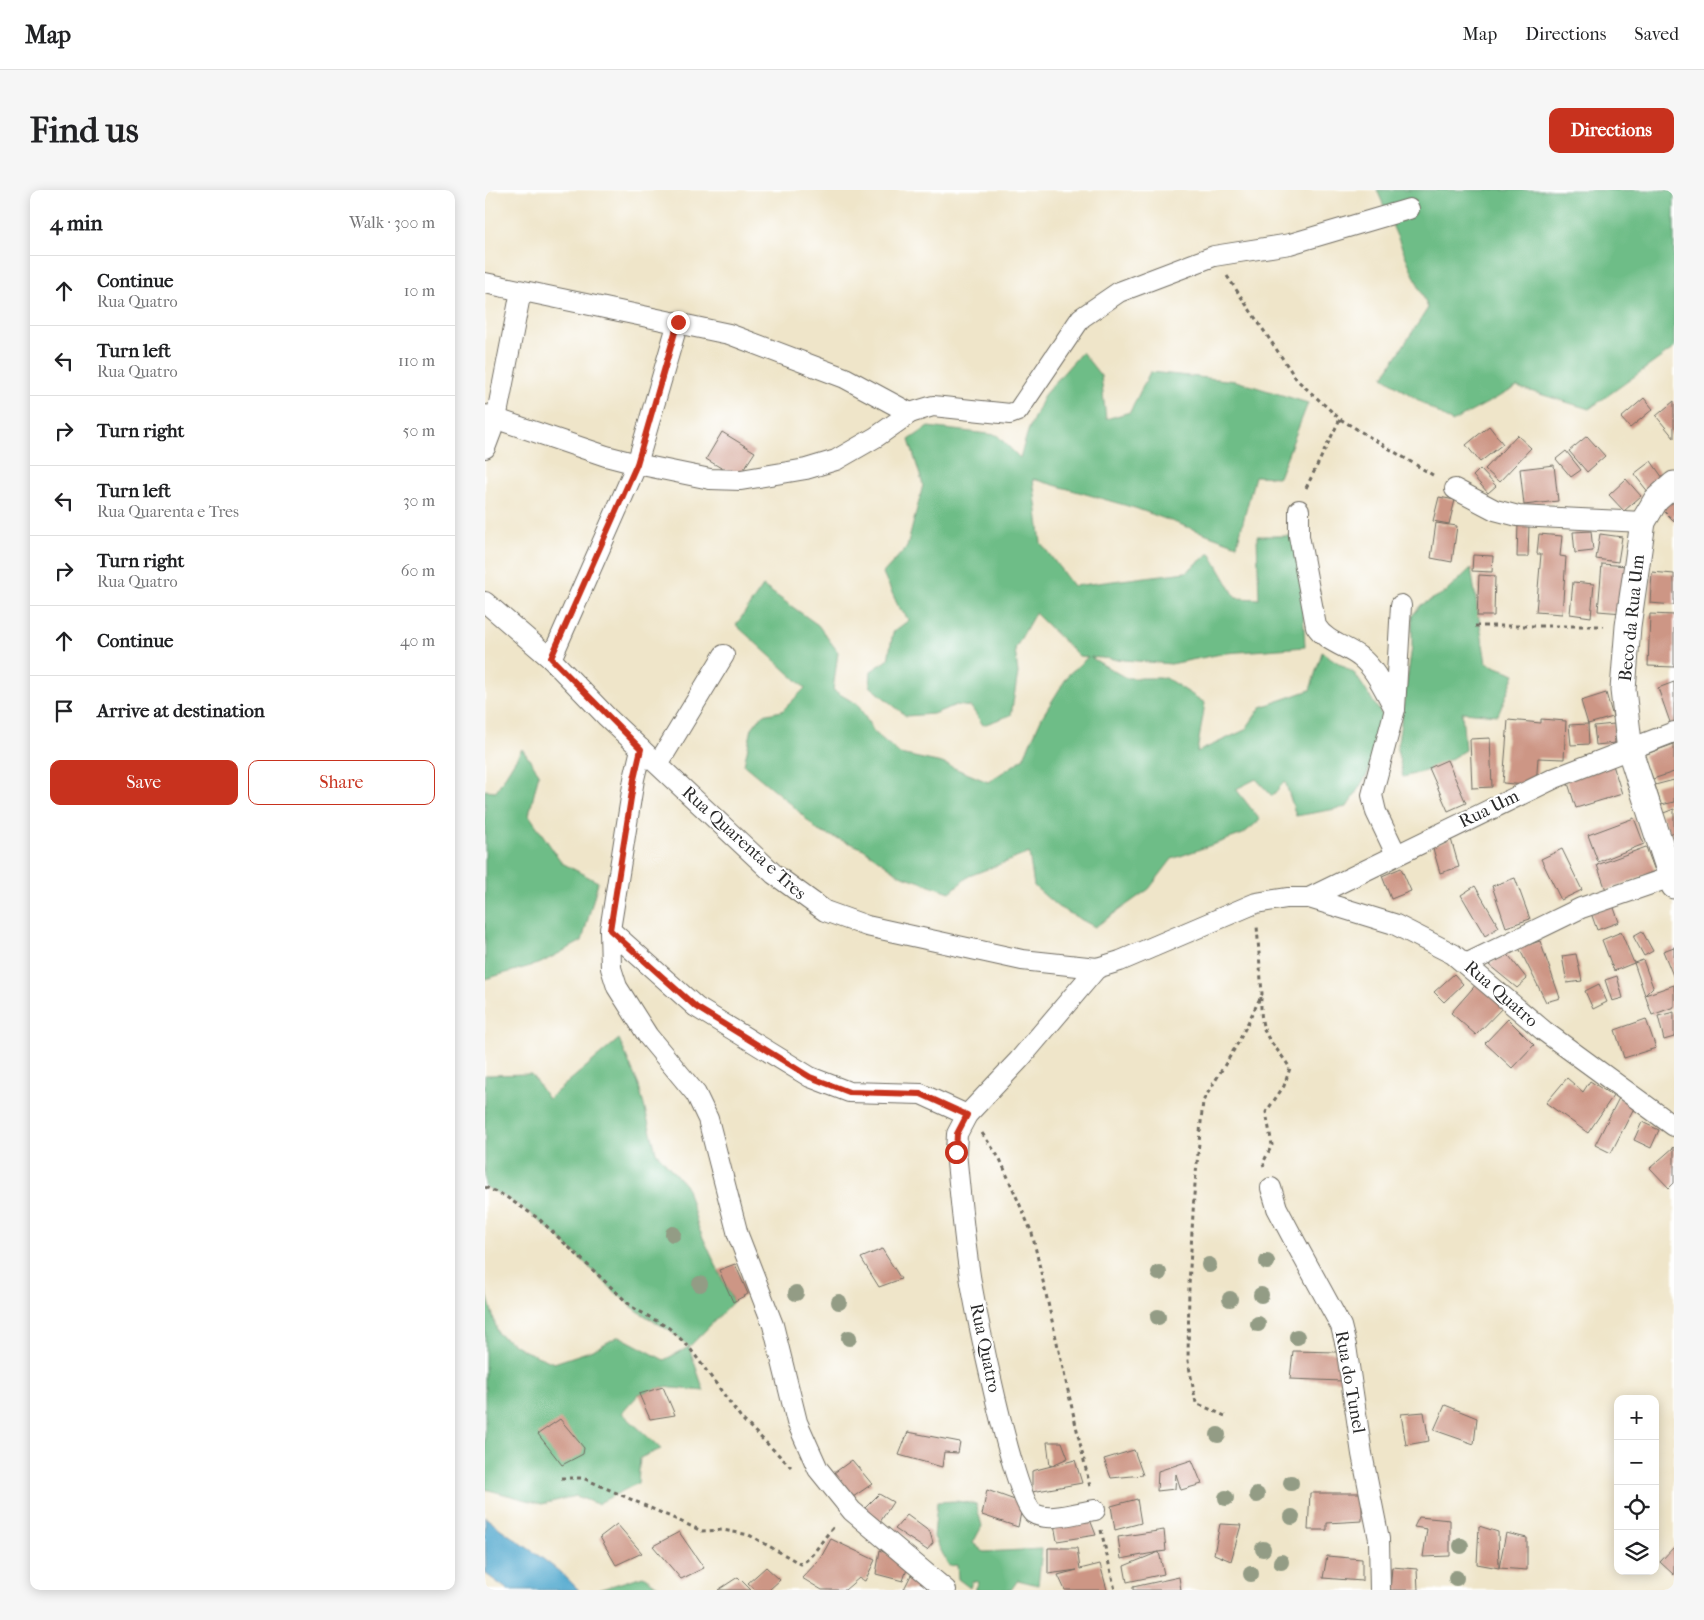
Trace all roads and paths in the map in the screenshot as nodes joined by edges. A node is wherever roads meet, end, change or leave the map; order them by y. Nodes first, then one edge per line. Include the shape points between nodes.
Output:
1 (1409, 209) dead end
2 (1214, 256) junction
3 (485, 283) edge
4 (521, 291) junction
5 (678, 322) junction
6 (910, 414) junction
7 (491, 417) edge
8 (1340, 419) junction
9 (485, 448) edge
10 (637, 464) junction
11 (1674, 484) edge
12 (1455, 489) joint
13 (1299, 510) joint
14 (1643, 522) junction
15 (485, 602) edge
16 (1401, 605) dead end
17 (1475, 626) dead end
18 (1627, 626) junction
19 (724, 655) dead end
20 (551, 658) junction
21 (1395, 709) junction
22 (1674, 732) edge
23 (641, 749) junction
24 (1630, 751) junction
25 (658, 764) junction
26 (1396, 854) junction
27 (1673, 880) edge
28 (1309, 898) junction
29 (1256, 903) junction
30 (610, 930) junction
31 (1466, 964) junction
32 (1097, 968) junction
33 (1262, 994) junction
34 (967, 1115) junction
35 (1674, 1126) edge
36 (485, 1188) edge
37 (1271, 1188) joint
38 (1225, 1416) dead end
39 (798, 1471) dead end
40 (561, 1478) dead end
41 (1095, 1510) junction
42 (852, 1511) junction
43 (946, 1590) edge
44 (1115, 1590) edge
45 (1380, 1590) edge

1 - 2 street via 1290,244
2 - 6 street via 1131,286 1090,310 1064,340 1018,410 1004,413 933,406
2 - 8 path via 1297,380
3 - 4 street
4 - 5 street
4 - 7 street
5 - 6 street via 729,334 802,360 845,378
5 - 10 street
6 - 10 street via 836,460 771,475 741,480 710,479
7 - 9 street
7 - 10 street
8 - 12 path
8 - 13 path via 1302,496
10 - 20 street
11 - 14 street, Beco da Rua Um via 1656,500
12 - 14 street via 1495,510 1518,516
13 - 21 street via 1299,536 1316,626 1320,633 1362,658
14 - 18 street, Beco da Rua Um
15 - 20 street, Rua Quarenta e Tres
16 - 21 street
17 - 18 path
18 - 24 street, Beco da Rua Um via 1623,690
19 - 25 street
20 - 23 street, Rua Quarenta e Tres
21 - 26 street via 1372,795 1376,812
22 - 24 street, Rua Um
23 - 25 street, Rua Quarenta e Tres
23 - 30 street
24 - 26 street, Rua Um via 1555,778
24 - 27 street, Beco da Rua Um
25 - 32 street, Rua Quarenta e Tres via 774,874 825,911 867,926 1022,960
26 - 28 street, Rua Um
27 - 31 street via 1581,908
28 - 29 street
28 - 31 street, Rua Quatro via 1394,924 1429,940
29 - 32 street
29 - 33 path
30 - 34 street via 696,1007 810,1077 849,1092 921,1094
30 - 42 street via 611,968 617,987 648,1036 696,1094 708,1119 739,1235 773,1325 797,1422 818,1469
31 - 35 street, Rua Quatro via 1544,1032
32 - 34 street, Rua Quatro via 1019,1060
33 - 37 path via 1261,1020 1266,1038 1281,1052 1290,1068 1284,1086 1266,1112 1272,1146 1263,1163
33 - 38 path via 1203,1102 1194,1195 1188,1361 1196,1403
34 - 41 path via 999,1159 1032,1233
34 - 41 street, Rua Quatro via 957,1134 956,1152 969,1271 1007,1450 1030,1511 1047,1517
36 - 39 path via 505,1196 539,1219 631,1307 669,1328 689,1347 742,1419
37 - 45 street, Rua do Tunel via 1277,1208 1341,1326 1347,1346 1362,1454 1379,1539
40 - 42 path via 583,1478 702,1531 723,1530 749,1535 801,1564
41 - 44 path
42 - 43 street

